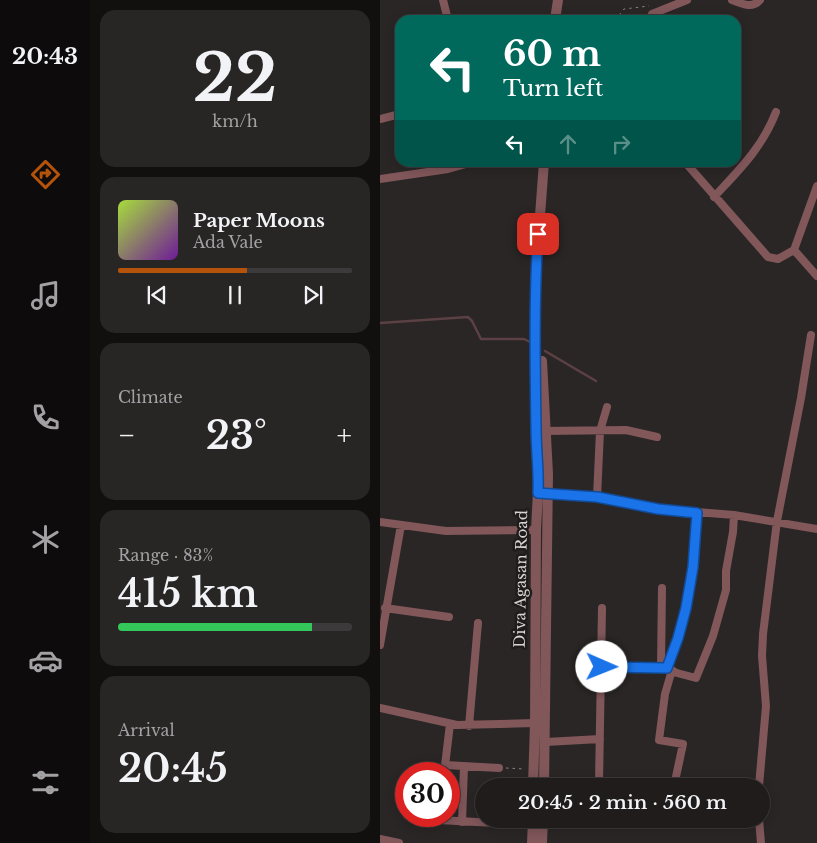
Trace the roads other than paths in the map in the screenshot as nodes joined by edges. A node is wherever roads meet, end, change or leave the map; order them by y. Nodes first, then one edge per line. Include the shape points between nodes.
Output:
1 (443, 0) edge
2 (558, 0) edge
3 (563, 0) edge
4 (687, 0) edge
5 (732, 0) edge
6 (760, 0) edge
7 (447, 15) edge
8 (558, 15) edge
9 (559, 15) edge
10 (652, 15) edge
11 (776, 112) dead end
12 (395, 115) edge
13 (380, 119) edge
14 (741, 166) edge
15 (452, 167) edge
16 (544, 167) edge
17 (549, 167) edge
18 (688, 167) edge
19 (741, 167) edge
20 (380, 178) edge
21 (817, 186) edge
22 (714, 197) junction
23 (794, 250) junction
24 (817, 276) edge
25 (811, 335) dead end
26 (608, 407) dead end
27 (541, 431) junction
28 (600, 431) junction
29 (657, 436) dead end
30 (543, 493) junction
31 (597, 497) junction
32 (697, 513) junction
33 (734, 514) junction
34 (777, 521) junction
35 (380, 522) edge
36 (401, 526) junction
37 (817, 529) edge
38 (536, 530) junction
39 (662, 588) dead end
40 (386, 608) junction
41 (602, 608) dead end
42 (449, 617) dead end
43 (478, 623) dead end
44 (380, 645) edge
45 (602, 667) junction
46 (667, 668) junction
47 (380, 708) edge
48 (535, 723) junction
49 (450, 724) junction
50 (469, 726) junction
51 (600, 739) junction
52 (546, 742) junction
53 (445, 762) edge
54 (460, 766) edge
55 (464, 766) junction
56 (499, 768) road end
57 (533, 778) edge
58 (544, 778) edge
59 (599, 778) edge
60 (676, 778) edge
61 (760, 778) edge
62 (462, 822) joint
63 (475, 822) edge
64 (533, 828) edge
65 (543, 828) edge
66 (759, 828) edge
67 (380, 839) edge
68 (399, 843) edge
69 (532, 843) edge
70 (542, 843) edge
71 (761, 843) edge

1 - 7 street
2 - 8 street
3 - 9 street
4 - 10 street
5 - 6 street via 752,6
11 - 14 street via 760,145
12 - 13 street
15 - 20 street
16 - 27 street, Diva Agasan Road via 536,269
17 - 27 street via 542,288
18 - 22 street
19 - 22 street
21 - 23 street
22 - 23 street via 768,257 778,258
23 - 24 street
25 - 34 street
26 - 28 street
27 - 28 street
27 - 30 street, Diva Agasan Road via 539,472
28 - 29 street via 626,430
28 - 31 street
30 - 31 street
30 - 38 street, Diva Agasan Road
30 - 52 street
31 - 32 street
32 - 33 street
32 - 46 street via 693,567 685,612
33 - 34 street
33 - 46 street via 726,590 713,636 696,678
34 - 37 street
34 - 61 street via 763,634 766,706
35 - 36 street
36 - 38 street via 446,531
36 - 40 street
38 - 48 street, Diva Agasan Road
39 - 46 street
40 - 42 street
40 - 44 street
41 - 45 street
43 - 50 street
45 - 46 street
45 - 51 street
46 - 60 street via 659,740 683,744
47 - 49 street
48 - 50 street
48 - 57 street, Diva Agasan Road
49 - 50 street
49 - 53 street
51 - 52 street
51 - 59 street
52 - 58 street
54 - 55 street
55 - 56 street
55 - 62 street
62 - 63 street
64 - 69 street
65 - 70 street
66 - 71 street
67 - 68 street

